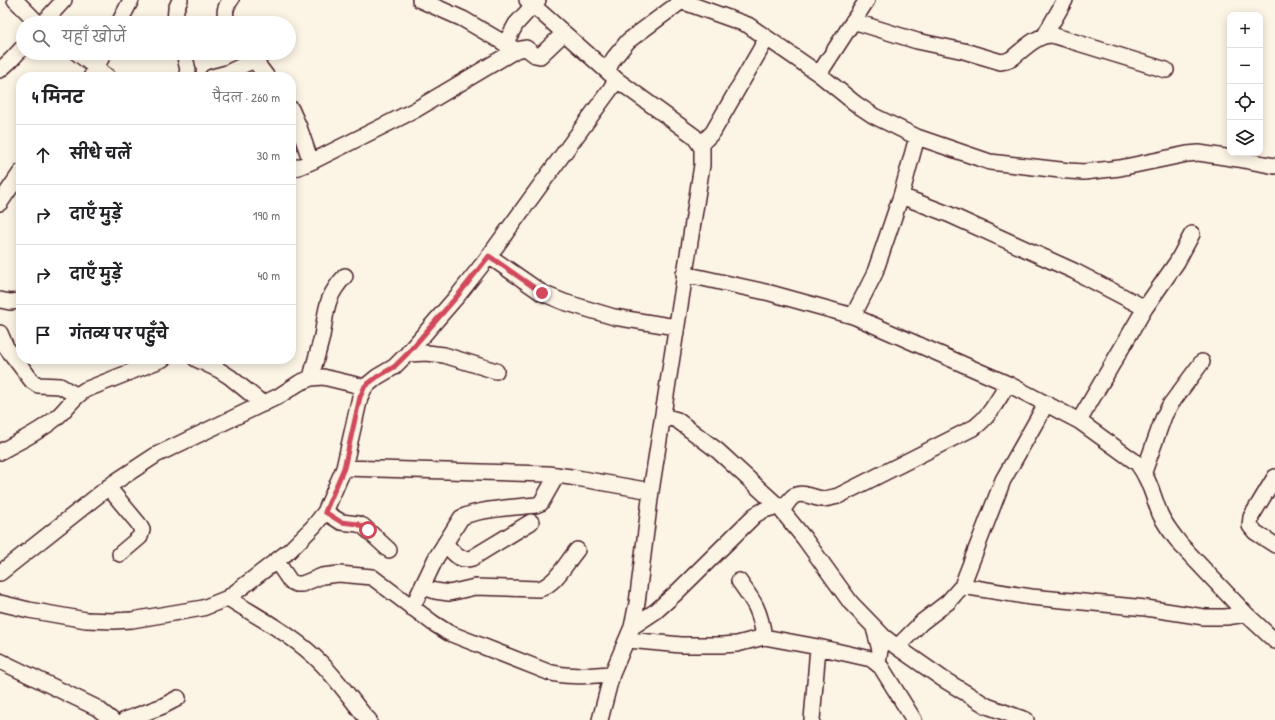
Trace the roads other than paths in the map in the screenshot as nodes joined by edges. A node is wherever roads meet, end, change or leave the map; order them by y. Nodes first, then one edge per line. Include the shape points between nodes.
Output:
1 (15, 0) edge
2 (64, 0) edge
3 (131, 0) edge
4 (180, 0) edge
5 (231, 0) edge
6 (420, 0) edge
7 (868, 0) edge
8 (1065, 0) edge
9 (682, 1) edge
10 (533, 2) edge
11 (31, 16) edge
12 (49, 16) edge
13 (123, 16) edge
14 (176, 16) edge
15 (226, 16) edge
16 (854, 21) junction
17 (564, 33) junction
18 (1045, 35) junction
19 (767, 38) junction
20 (511, 47) junction
21 (16, 55) edge
22 (83, 60) edge
23 (100, 60) edge
24 (186, 60) edge
25 (246, 60) edge
26 (255, 60) edge
27 (0, 70) edge
28 (1166, 70) dead end
29 (94, 72) edge
30 (187, 72) edge
31 (228, 72) edge
32 (263, 72) edge
33 (818, 74) junction
34 (612, 75) junction
35 (296, 120) edge
36 (917, 137) junction
37 (698, 142) junction
38 (311, 162) junction
39 (1275, 166) edge
40 (296, 168) edge
41 (16, 179) edge
42 (901, 196) junction
43 (0, 203) edge
44 (1192, 234) dead end
45 (489, 256) junction
46 (684, 274) junction
47 (345, 276) dead end
48 (0, 300) edge
49 (16, 301) edge
50 (1145, 308) junction
51 (853, 316) junction
52 (676, 327) junction
53 (0, 332) edge
54 (407, 354) junction
55 (16, 360) edge
56 (1202, 362) dead end
57 (19, 364) edge
58 (150, 364) edge
59 (207, 364) edge
60 (496, 371) dead end
61 (311, 378) junction
62 (1008, 384) junction
63 (365, 386) junction
64 (76, 395) junction
65 (263, 404) junction
66 (1046, 404) junction
67 (663, 416) junction
68 (1078, 421) junction
69 (0, 452) edge
70 (344, 468) junction
71 (1144, 472) junction
72 (557, 475) junction
73 (1275, 476) edge
74 (108, 487) junction
75 (651, 491) junction
76 (780, 509) junction
77 (325, 512) junction
78 (531, 522) dead end
79 (445, 543) junction
80 (1275, 545) edge
81 (389, 550) dead end
82 (577, 550) dead end
83 (120, 554) dead end
84 (277, 562) junction
85 (0, 573) edge
86 (739, 581) dead end
87 (962, 586) junction
88 (423, 587) junction
89 (228, 598) junction
90 (0, 603) edge
91 (412, 608) junction
92 (1246, 614) junction
93 (874, 626) junction
94 (630, 634) junction
95 (764, 637) junction
96 (1275, 641) edge
97 (818, 647) junction
98 (897, 647) junction
99 (0, 661) edge
100 (878, 664) junction
101 (612, 674) junction
102 (178, 698) dead end
103 (910, 718) edge
104 (112, 720) edge
105 (125, 720) edge
106 (369, 720) edge
107 (600, 720) edge
108 (812, 720) edge
109 (1026, 720) edge

1 - 11 street
2 - 12 street
3 - 13 street
4 - 14 street
5 - 15 street via 227,4
6 - 20 street via 463,19
7 - 16 street
8 - 18 street
9 - 19 street via 748,25
9 - 34 street via 628,41 614,58
10 - 17 street
10 - 20 street via 516,24
16 - 18 street via 917,41 1001,62 1006,62
16 - 33 street
17 - 20 street via 540,56 526,48
17 - 34 street
18 - 28 street
19 - 33 street
19 - 37 street via 714,132 705,140
20 - 38 street via 415,110
21 - 27 street
22 - 29 street
23 - 29 street
24 - 30 street
25 - 31 street
26 - 32 street
33 - 36 street via 865,111
34 - 37 street via 688,131
34 - 45 street
35 - 38 street
36 - 39 street via 990,162 1069,171 1120,168 1199,153
36 - 42 street
37 - 46 street via 703,156
38 - 40 street
41 - 43 street
42 - 50 street via 948,214 1067,268
42 - 51 street via 874,275
44 - 50 street via 1177,262
45 - 52 street via 542,293 564,302 614,317
45 - 54 street
46 - 51 street via 770,293
46 - 52 street
47 - 61 street via 335,287 326,308
48 - 49 street
50 - 68 street
51 - 62 street
52 - 67 street
53 - 55 street via 6,347
54 - 60 street via 444,355
54 - 63 street via 394,367
56 - 71 street via 1164,416
57 - 64 street via 38,385 60,386
58 - 64 street
59 - 65 street via 230,377
61 - 63 street via 323,377
61 - 65 street
62 - 66 street
62 - 76 street via 987,415 975,426 838,496 822,499 798,495
63 - 70 street via 360,397
64 - 69 street via 58,417
65 - 74 street via 156,454
66 - 68 street
66 - 87 street via 1003,480
67 - 75 street
67 - 76 street via 677,420 718,451
68 - 71 street via 1130,457
70 - 72 street
70 - 77 street
71 - 92 street via 1160,514 1173,534
72 - 75 street
72 - 79 street via 541,503 464,515
73 - 80 street via 1251,517 1250,526
74 - 83 street via 142,530 140,536
74 - 85 street
75 - 94 street via 637,603
76 - 93 street via 851,603
76 - 94 street via 764,510 755,515 675,594
77 - 81 street via 341,522 363,526
77 - 84 street
78 - 79 street via 465,560 460,559
79 - 88 street
82 - 88 street via 552,583 539,589 474,587 449,593 435,592
84 - 89 street
84 - 91 street via 290,581 296,584 339,574 372,577
86 - 95 street via 758,610
87 - 92 street via 1031,597 1146,608 1204,617
87 - 98 street via 948,602 933,612
88 - 91 street
89 - 90 street via 203,608 113,621 86,620
89 - 106 street via 310,653
91 - 101 street via 449,633 560,676
92 - 96 street
93 - 98 street
93 - 100 street via 880,650
94 - 95 street via 681,645 722,646
94 - 101 street
95 - 97 street
97 - 100 street via 871,659
97 - 108 street
98 - 109 street via 987,706
99 - 104 street via 97,708
100 - 103 street
101 - 107 street
102 - 105 street

